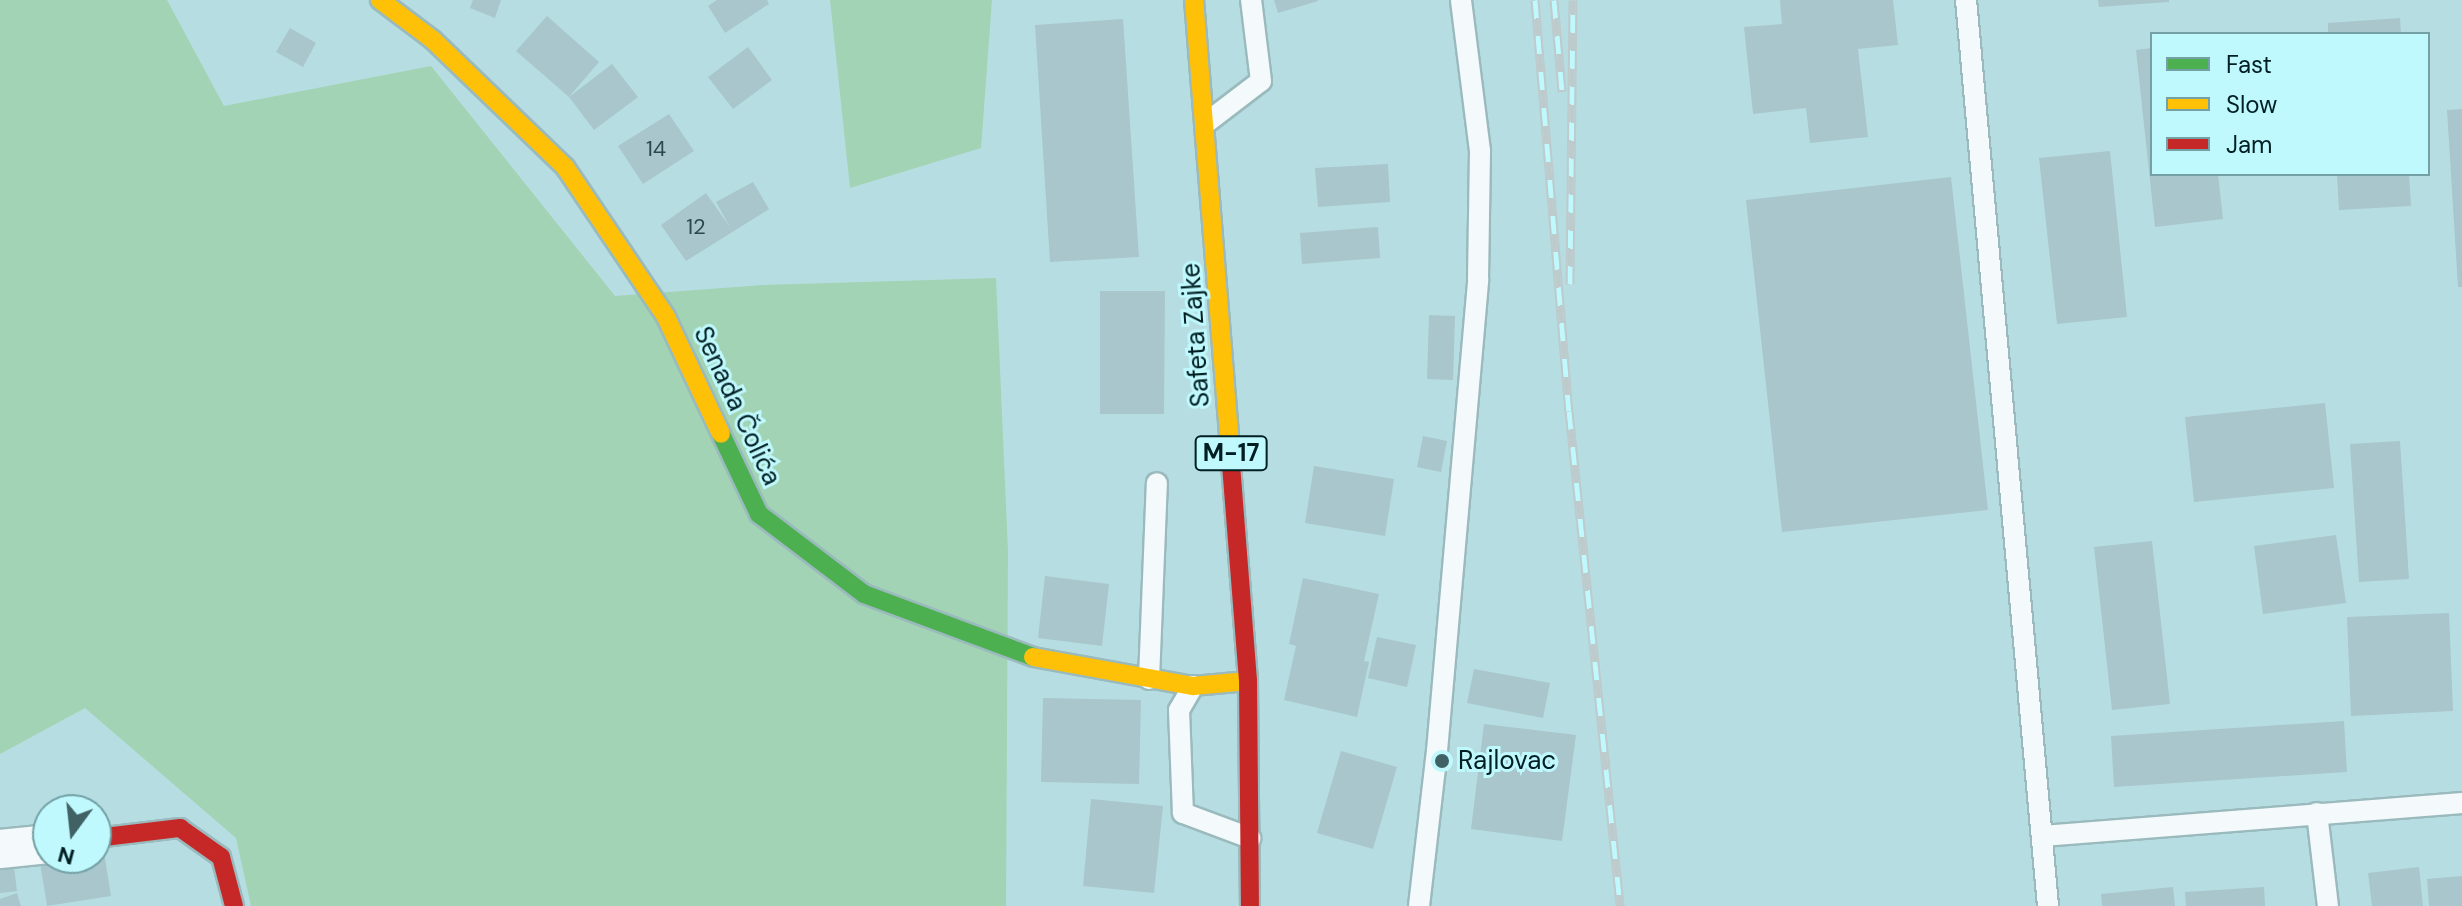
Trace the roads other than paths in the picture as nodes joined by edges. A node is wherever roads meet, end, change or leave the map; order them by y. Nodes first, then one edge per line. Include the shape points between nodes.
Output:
1 (380, 0) edge
2 (1194, 0) edge
3 (1251, 0) edge
4 (1461, 0) edge
5 (1966, 0) edge
6 (1206, 123) junction
7 (1157, 483) dead end
8 (1149, 679) junction
9 (1248, 681) junction
10 (1193, 686) junction
11 (2462, 803) edge
12 (2317, 813) junction
13 (112, 836) edge
14 (2043, 836) junction
15 (1250, 838) junction
16 (32, 846) edge
17 (0, 849) edge
18 (234, 906) edge
19 (1250, 906) edge
20 (1419, 906) edge
21 (2048, 906) edge
22 (2328, 906) edge

1 - 8 street, Senada Čolića via 433,40 565,167 666,317 759,514 864,594 1019,654
2 - 6 street, Safeta Zajke / M-17
3 - 6 lane via 1261,81
4 - 20 lane via 1480,151 1478,279
5 - 14 lane
6 - 9 street, Safeta Zajke / M-17
7 - 8 lane
8 - 10 street, Senada Čolića
9 - 10 street, Senada Čolića
9 - 15 street, Safeta Zajke / M-17
10 - 15 lane via 1179,710 1183,813
11 - 12 lane
12 - 14 lane
12 - 22 lane
13 - 18 street via 180,828 221,857
14 - 21 lane
15 - 19 street, Safeta Zajke / M-17
16 - 17 street

